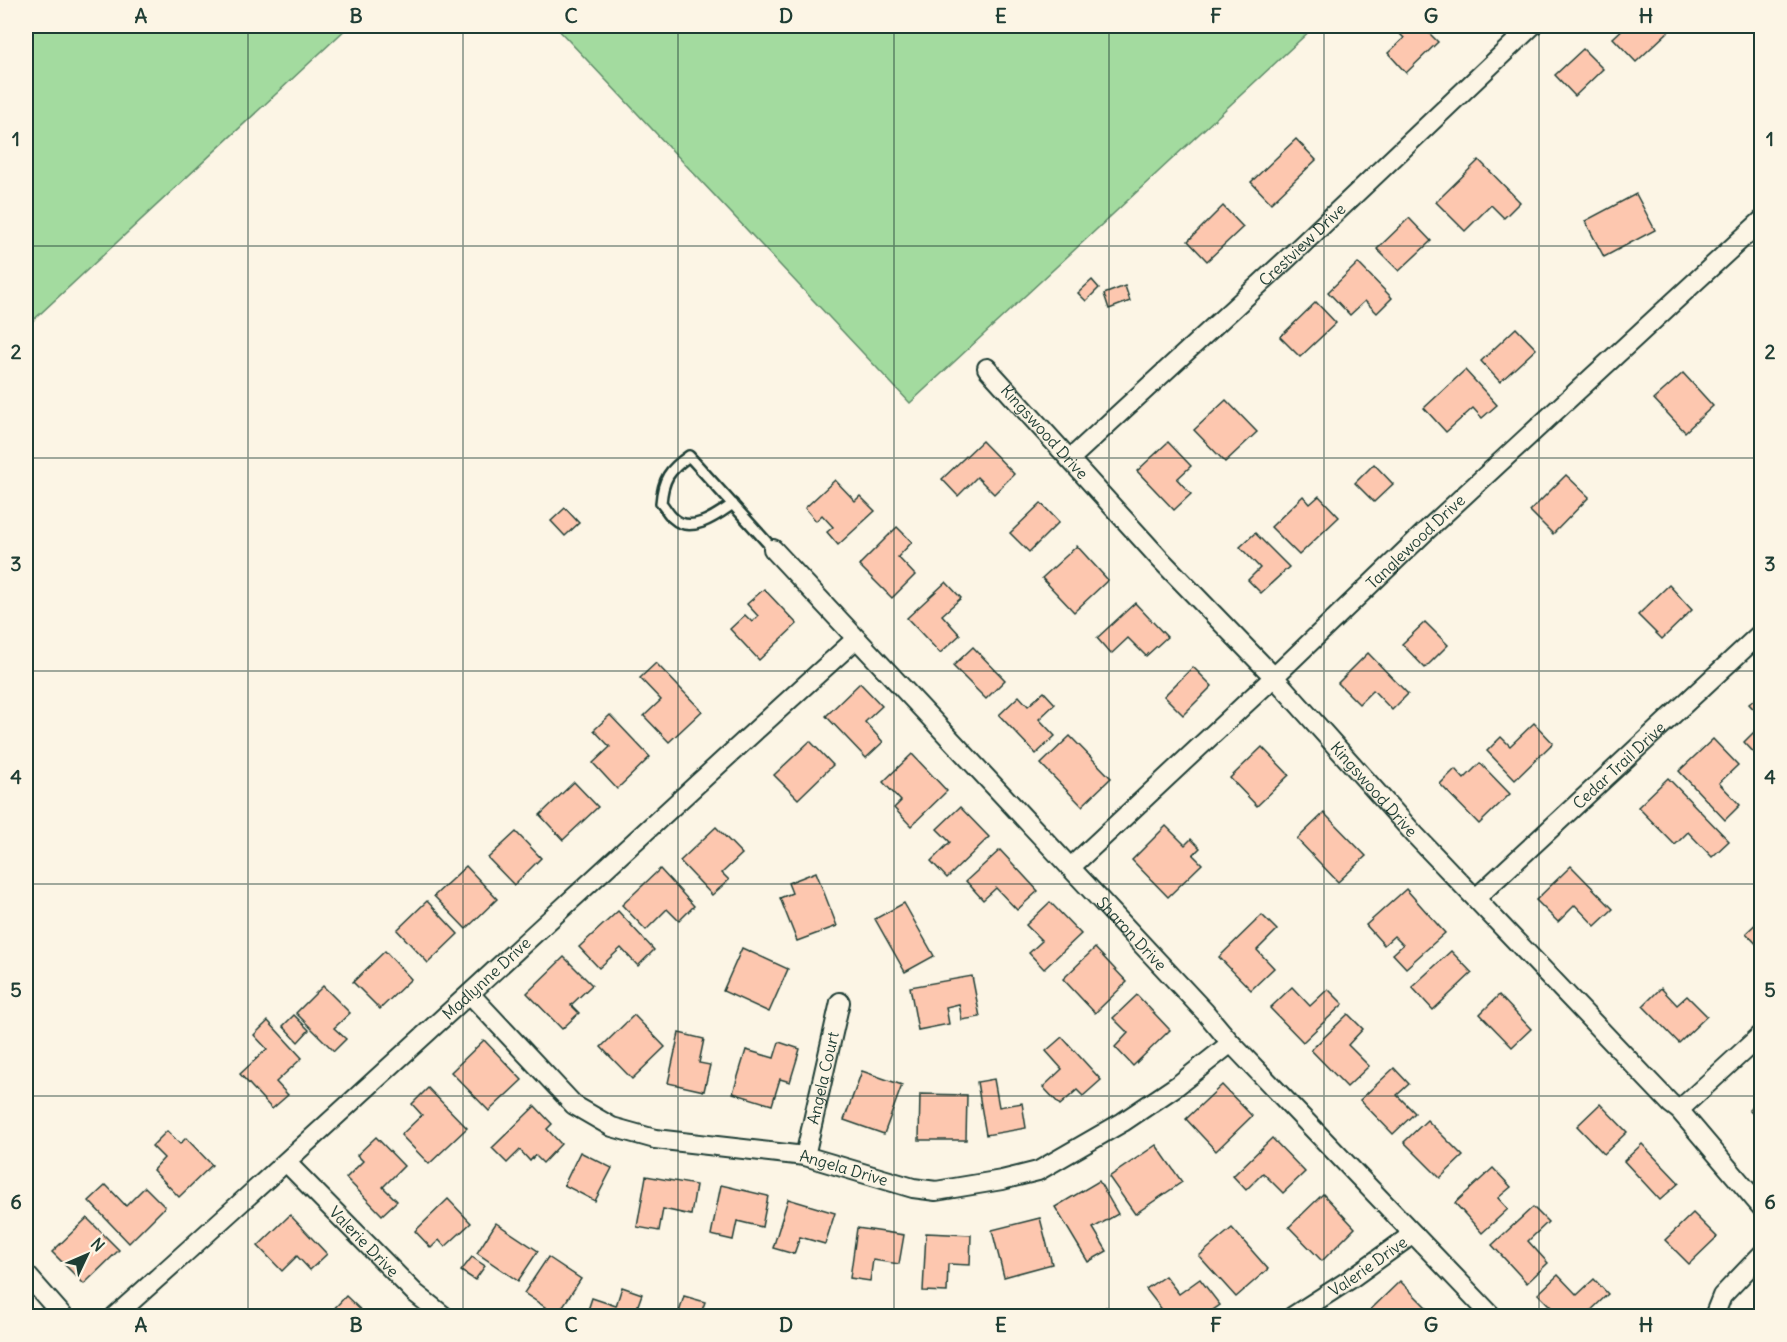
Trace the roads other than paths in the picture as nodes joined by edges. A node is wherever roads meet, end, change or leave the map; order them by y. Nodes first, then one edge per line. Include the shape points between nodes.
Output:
1 (1532, 26) edge
2 (1761, 220) edge
3 (987, 368) dead end
4 (1070, 459) junction
5 (733, 504) junction
6 (773, 549) joint
7 (1761, 632) edge
8 (856, 639) junction
9 (1274, 677) junction
10 (1071, 867) junction
11 (1476, 898) junction
12 (470, 994) junction
13 (840, 1002) dead end
14 (1761, 1034) edge
15 (1231, 1043) junction
16 (1679, 1110) junction
17 (805, 1156) junction
18 (287, 1163) junction
19 (1761, 1208) edge
20 (1413, 1234) junction
21 (1761, 1254) edge
22 (26, 1274) edge
23 (63, 1317) edge
24 (115, 1317) edge
25 (444, 1317) edge
26 (1293, 1317) edge
27 (1492, 1317) edge
28 (1714, 1317) edge

1 - 4 street, Crestview Drive
2 - 9 street, Tanglewood Drive
3 - 4 street, Kingswood Drive
4 - 9 street, Kingswood Drive
5 - 5 lane via 689,456 663,483 661,503 674,519 689,525 708,521
5 - 6 lane
6 - 8 street, Sharon Drive
7 - 11 street, Cedar Trail Drive
8 - 10 street, Sharon Drive
8 - 12 street, Madlynne Drive
9 - 10 street, Tanglewood Drive
9 - 11 street, Kingswood Drive
10 - 15 street, Sharon Drive
11 - 16 street, Kingswood Drive
12 - 17 street, Angela Drive via 574,1105 612,1127 655,1139
12 - 18 street, Madlynne Drive
13 - 17 street, Angela Court
14 - 16 street
15 - 17 street, Angela Drive via 1123,1122 1038,1172 936,1191 913,1188
15 - 20 street, Sharon Drive
16 - 19 street, Kingswood Drive
18 - 24 street, Madlynne Drive
18 - 25 street, Valerie Drive via 415,1293
20 - 26 street, Valerie Drive
20 - 27 street, Sharon Drive
21 - 28 street via 1722,1296
22 - 23 street

